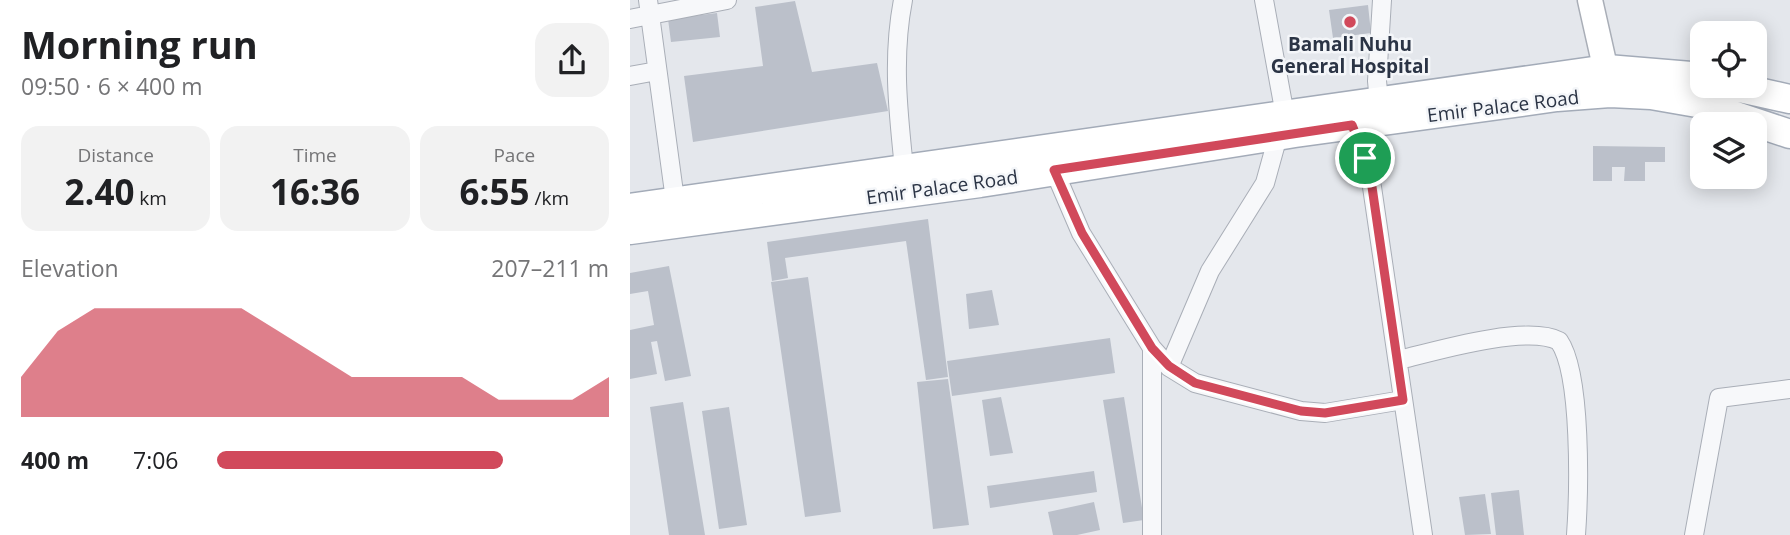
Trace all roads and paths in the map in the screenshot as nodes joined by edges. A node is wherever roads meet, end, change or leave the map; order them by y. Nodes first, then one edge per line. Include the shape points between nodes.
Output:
1 (727, 0) edge
2 (1264, 0) edge
3 (1382, 0) edge
4 (1590, 0) edge
5 (900, 1) edge
6 (649, 8) edge
7 (630, 19) edge
8 (657, 71) junction
9 (630, 76) edge
10 (1767, 79) edge
11 (1609, 81) junction
12 (1790, 82) edge
13 (1690, 84) edge
14 (1767, 94) edge
15 (1724, 98) edge
16 (1735, 98) edge
17 (1790, 99) edge
18 (1379, 101) junction
19 (1790, 119) edge
20 (1282, 125) junction
21 (1352, 125) junction
22 (1790, 134) edge
23 (904, 168) junction
24 (1054, 170) junction
25 (675, 200) junction
26 (630, 208) edge
27 (630, 230) edge
28 (1152, 348) junction
29 (1399, 360) junction
30 (1169, 366) junction
31 (1790, 389) edge
32 (1403, 400) junction
33 (1152, 535) edge
34 (1423, 535) edge
35 (1576, 535) edge
36 (1694, 535) edge

1 - 6 street
2 - 20 street
3 - 18 street
4 - 11 street
5 - 23 street via 896,94
6 - 7 street
6 - 8 street
8 - 9 street
8 - 25 street
10 - 12 main road
11 - 13 main road, Emir Palace Road
11 - 18 main road, Emir Palace Road
11 - 21 main road, Emir Palace Road via 1557,97
14 - 17 main road
15 - 22 main road, Emir Palace Road
16 - 19 main road
18 - 20 main road, Emir Palace Road
20 - 21 main road, Emir Palace Road
20 - 23 main road, Emir Palace Road
20 - 24 main road, Emir Palace Road
20 - 30 street via 1265,183 1210,271
21 - 29 street via 1372,187
23 - 25 main road, Emir Palace Road
24 - 27 main road, Emir Palace Road
24 - 28 street via 1082,233
25 - 26 main road, Emir Palace Road
28 - 30 street
28 - 33 street
29 - 32 street
29 - 35 street via 1483,339 1544,337 1559,341 1578,439
30 - 32 street via 1195,383 1301,411 1337,411
31 - 36 street via 1719,398
32 - 34 street

